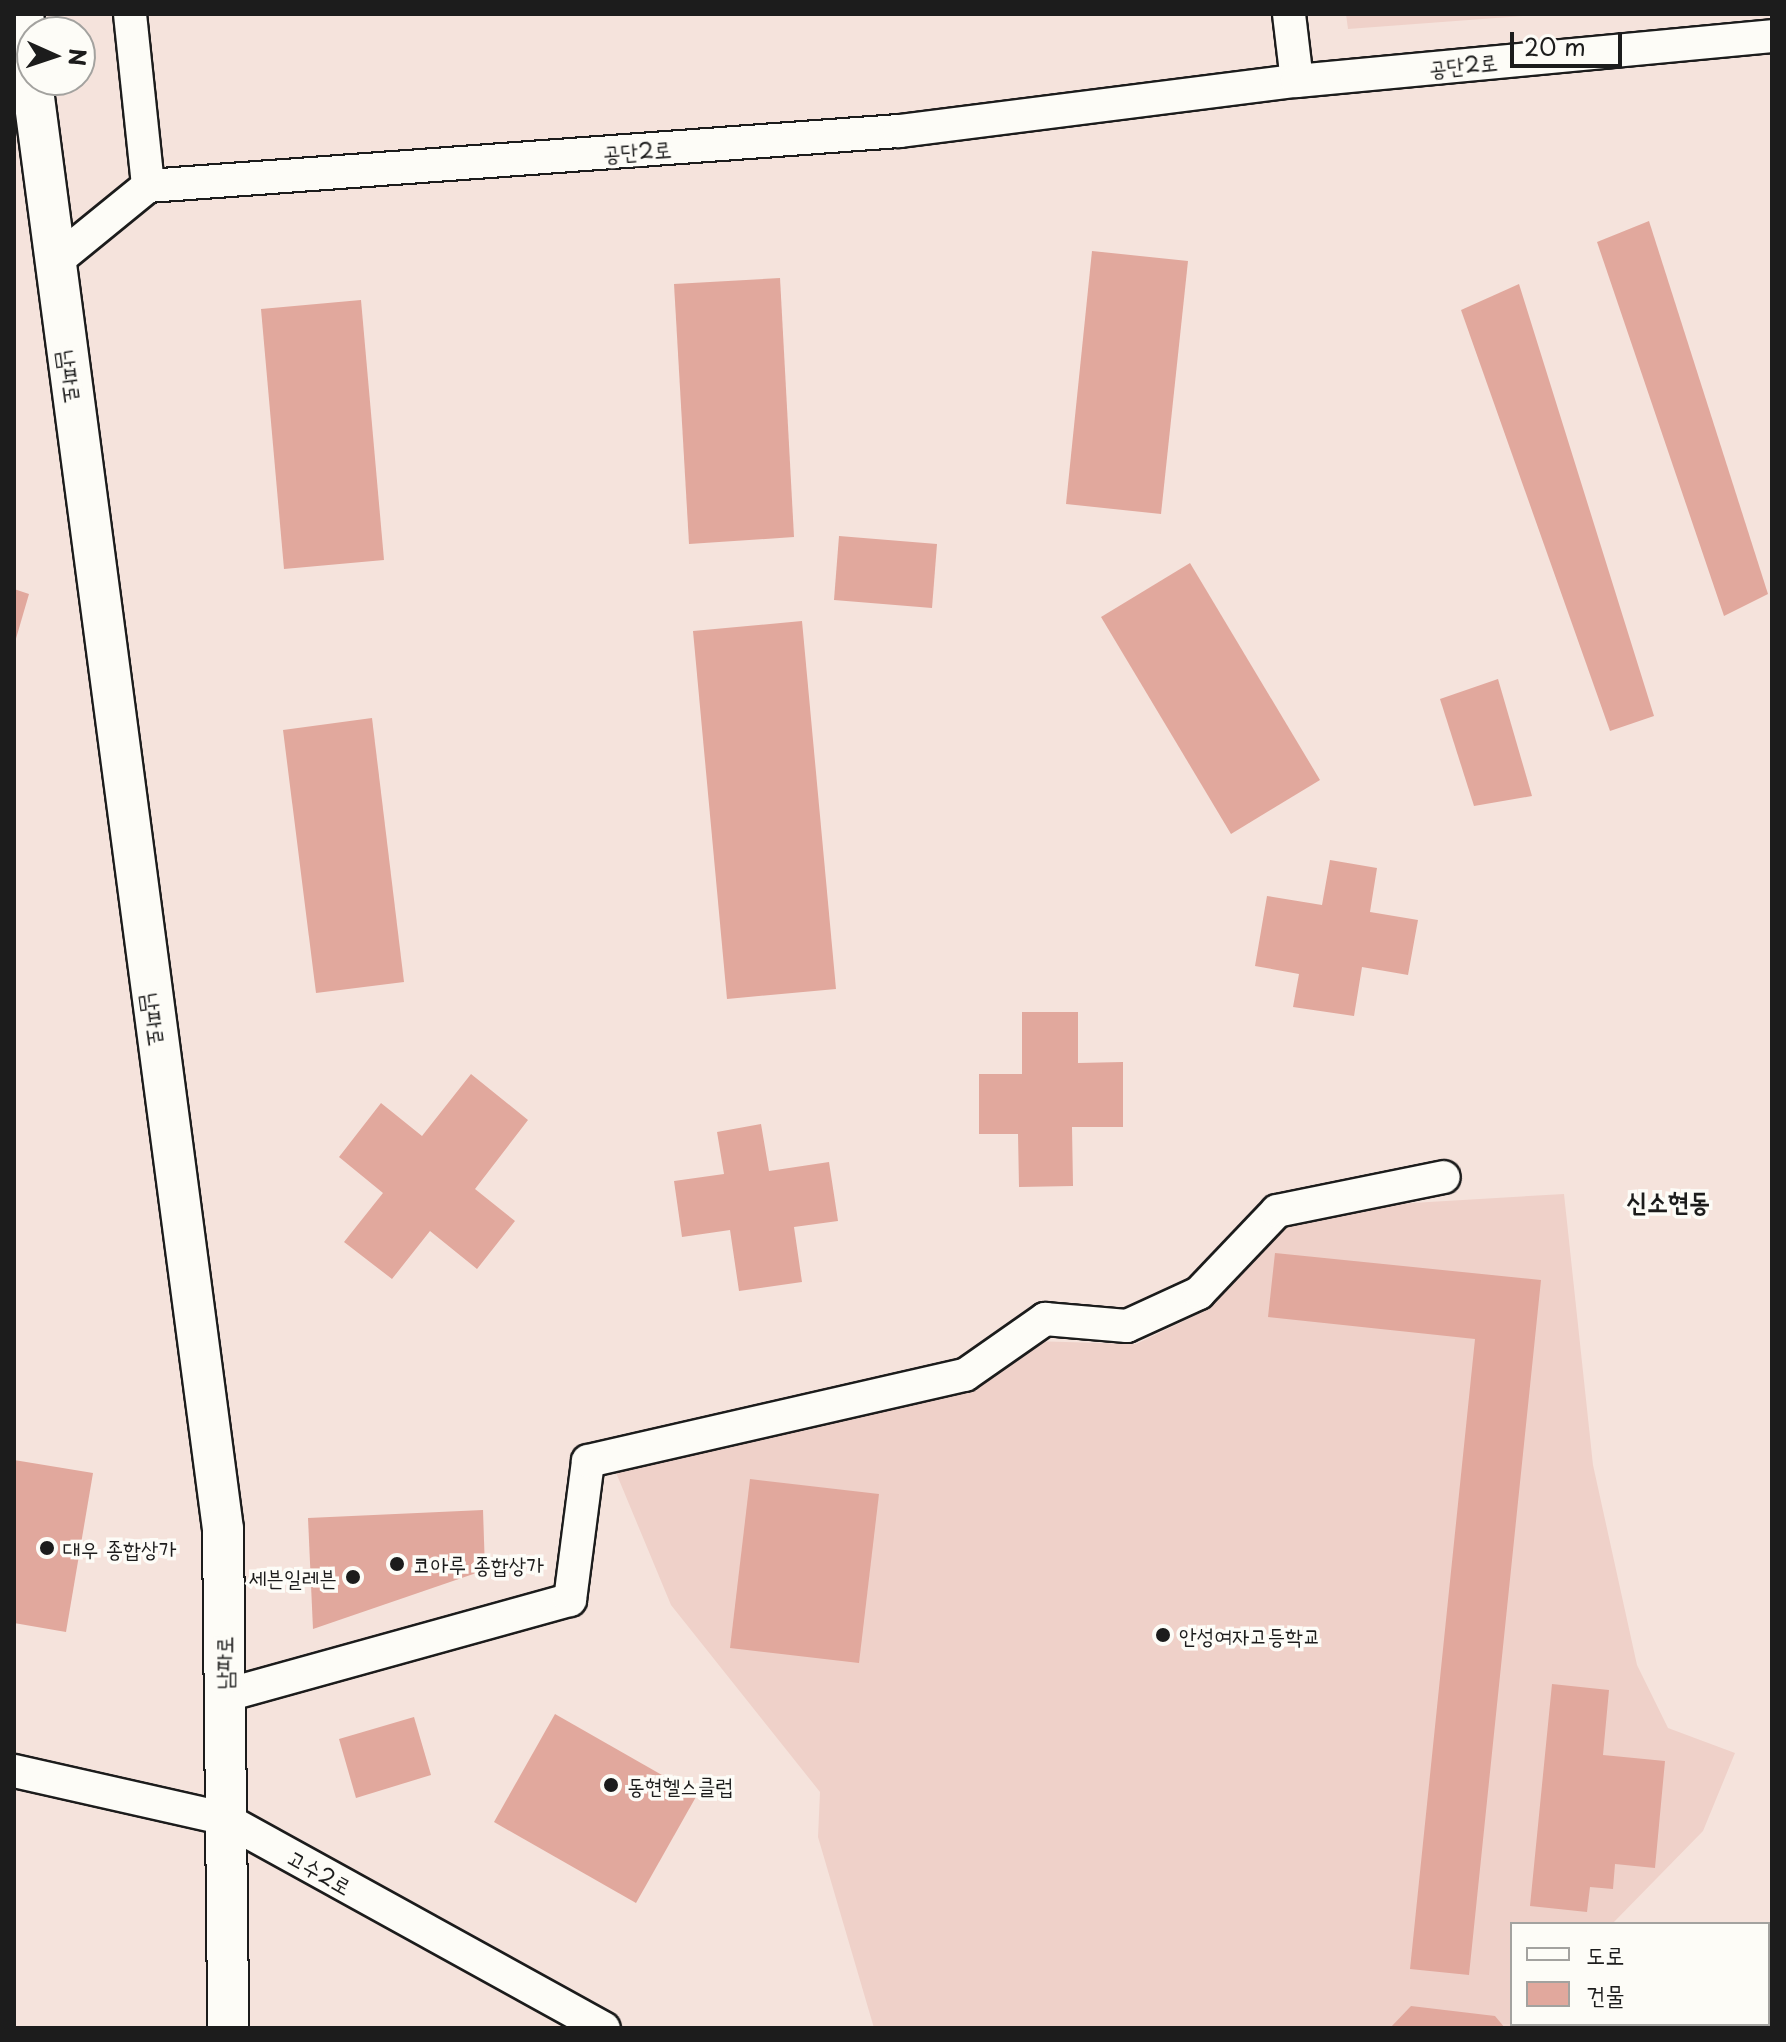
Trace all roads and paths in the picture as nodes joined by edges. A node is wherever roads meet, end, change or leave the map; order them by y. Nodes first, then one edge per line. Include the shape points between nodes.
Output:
1 (23, 14) edge
2 (130, 14) edge
3 (1289, 14) edge
4 (1772, 36) edge
5 (1297, 81) junction
6 (148, 186) junction
7 (56, 261) junction
8 (1444, 1177) dead end
9 (223, 1696) junction
10 (14, 1771) edge
11 (223, 1818) junction
12 (228, 2028) edge
13 (604, 2028) edge

1 - 7 street, 남파로
2 - 6 street
3 - 5 street
4 - 5 street, 공단2로
5 - 6 street, 공단2로 via 899,131
6 - 7 street
7 - 9 street, 남파로 via 223,1529
8 - 9 street via 1277,1211 1199,1293 1127,1326 1045,1319 965,1375 588,1461 570,1600
9 - 11 street, 남파로
10 - 11 street, 고수2로
11 - 12 street, 남파로
11 - 13 street, 고수2로

